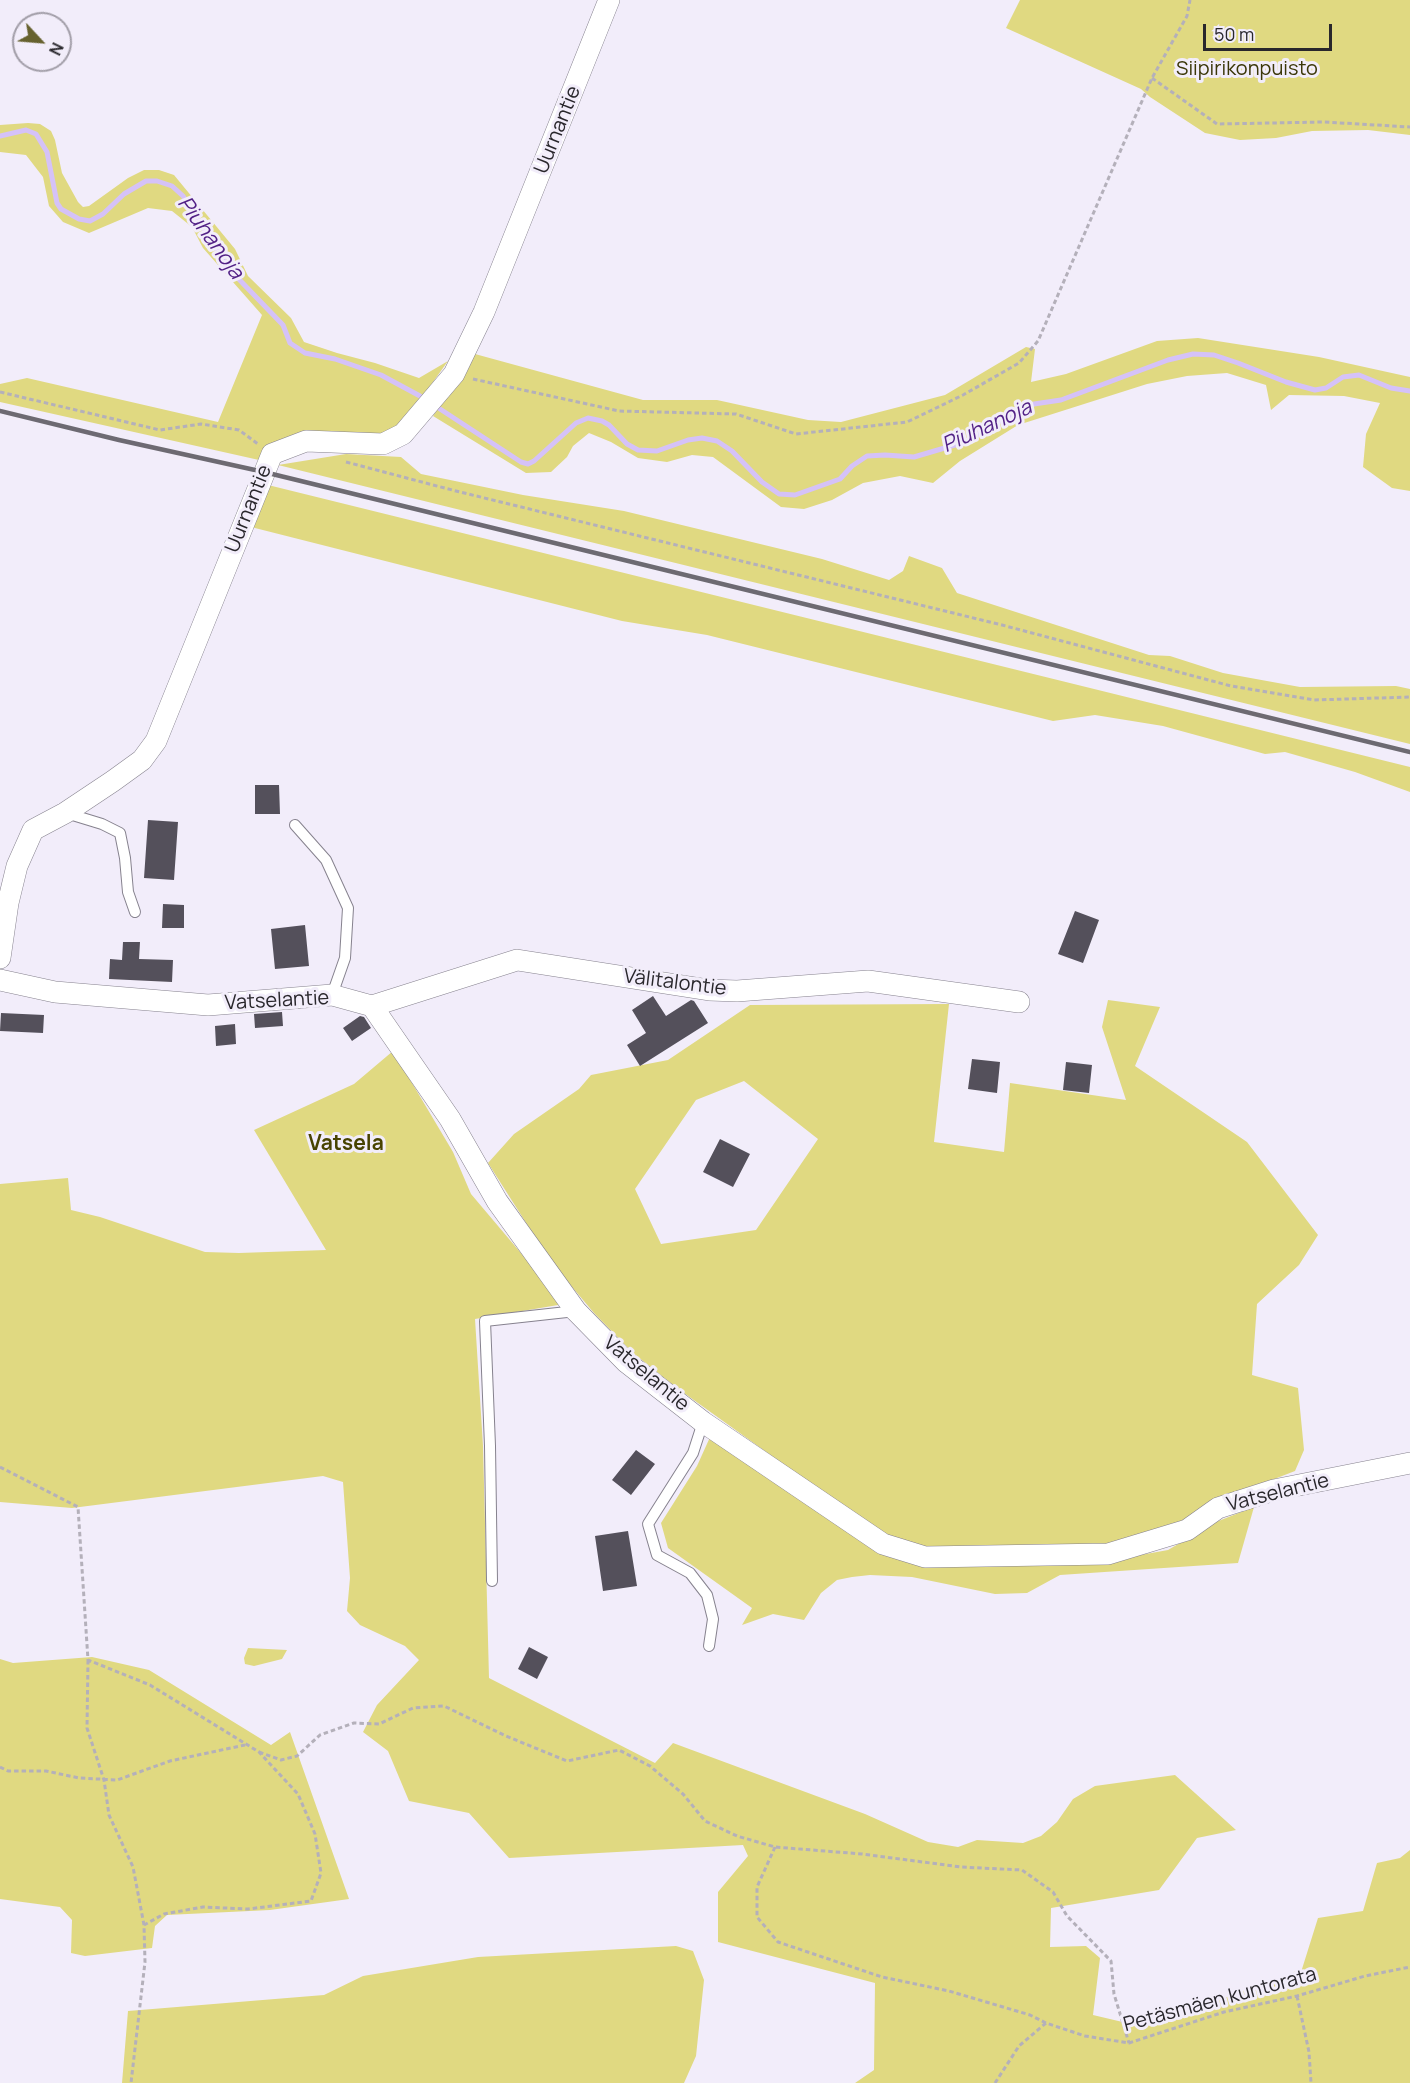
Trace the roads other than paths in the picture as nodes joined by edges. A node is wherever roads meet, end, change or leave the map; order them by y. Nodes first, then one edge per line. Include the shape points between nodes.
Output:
1 (609, 0) edge
2 (65, 813) junction
3 (295, 825) dead end
4 (135, 912) dead end
5 (0, 958) edge
6 (0, 980) edge
7 (332, 995) junction
8 (1019, 1002) dead end
9 (372, 1006) junction
10 (576, 1311) junction
11 (703, 1422) junction
12 (1410, 1463) edge
13 (492, 1581) dead end
14 (709, 1646) dead end

1 - 2 street, Uurnantie via 484,312 454,374 403,434 383,444 306,441 272,454 156,741 142,760
2 - 4 lane via 120,833 128,892
2 - 5 street, Uurnantie via 33,830 17,866
3 - 7 lane via 326,860 348,908 345,958
6 - 7 street, Vatselantie via 55,992 208,1005
7 - 9 street, Vatselantie
8 - 9 street, Välitalontie via 868,981 709,990 517,960
9 - 10 street, Vatselantie via 450,1119 497,1201
10 - 11 street, Vatselantie via 626,1362
10 - 13 lane via 485,1321
11 - 12 street, Vatselantie via 883,1544 925,1557 1108,1554 1187,1530 1218,1508 1274,1490
11 - 14 lane via 693,1453 648,1524 657,1555 690,1573 707,1595 713,1619

